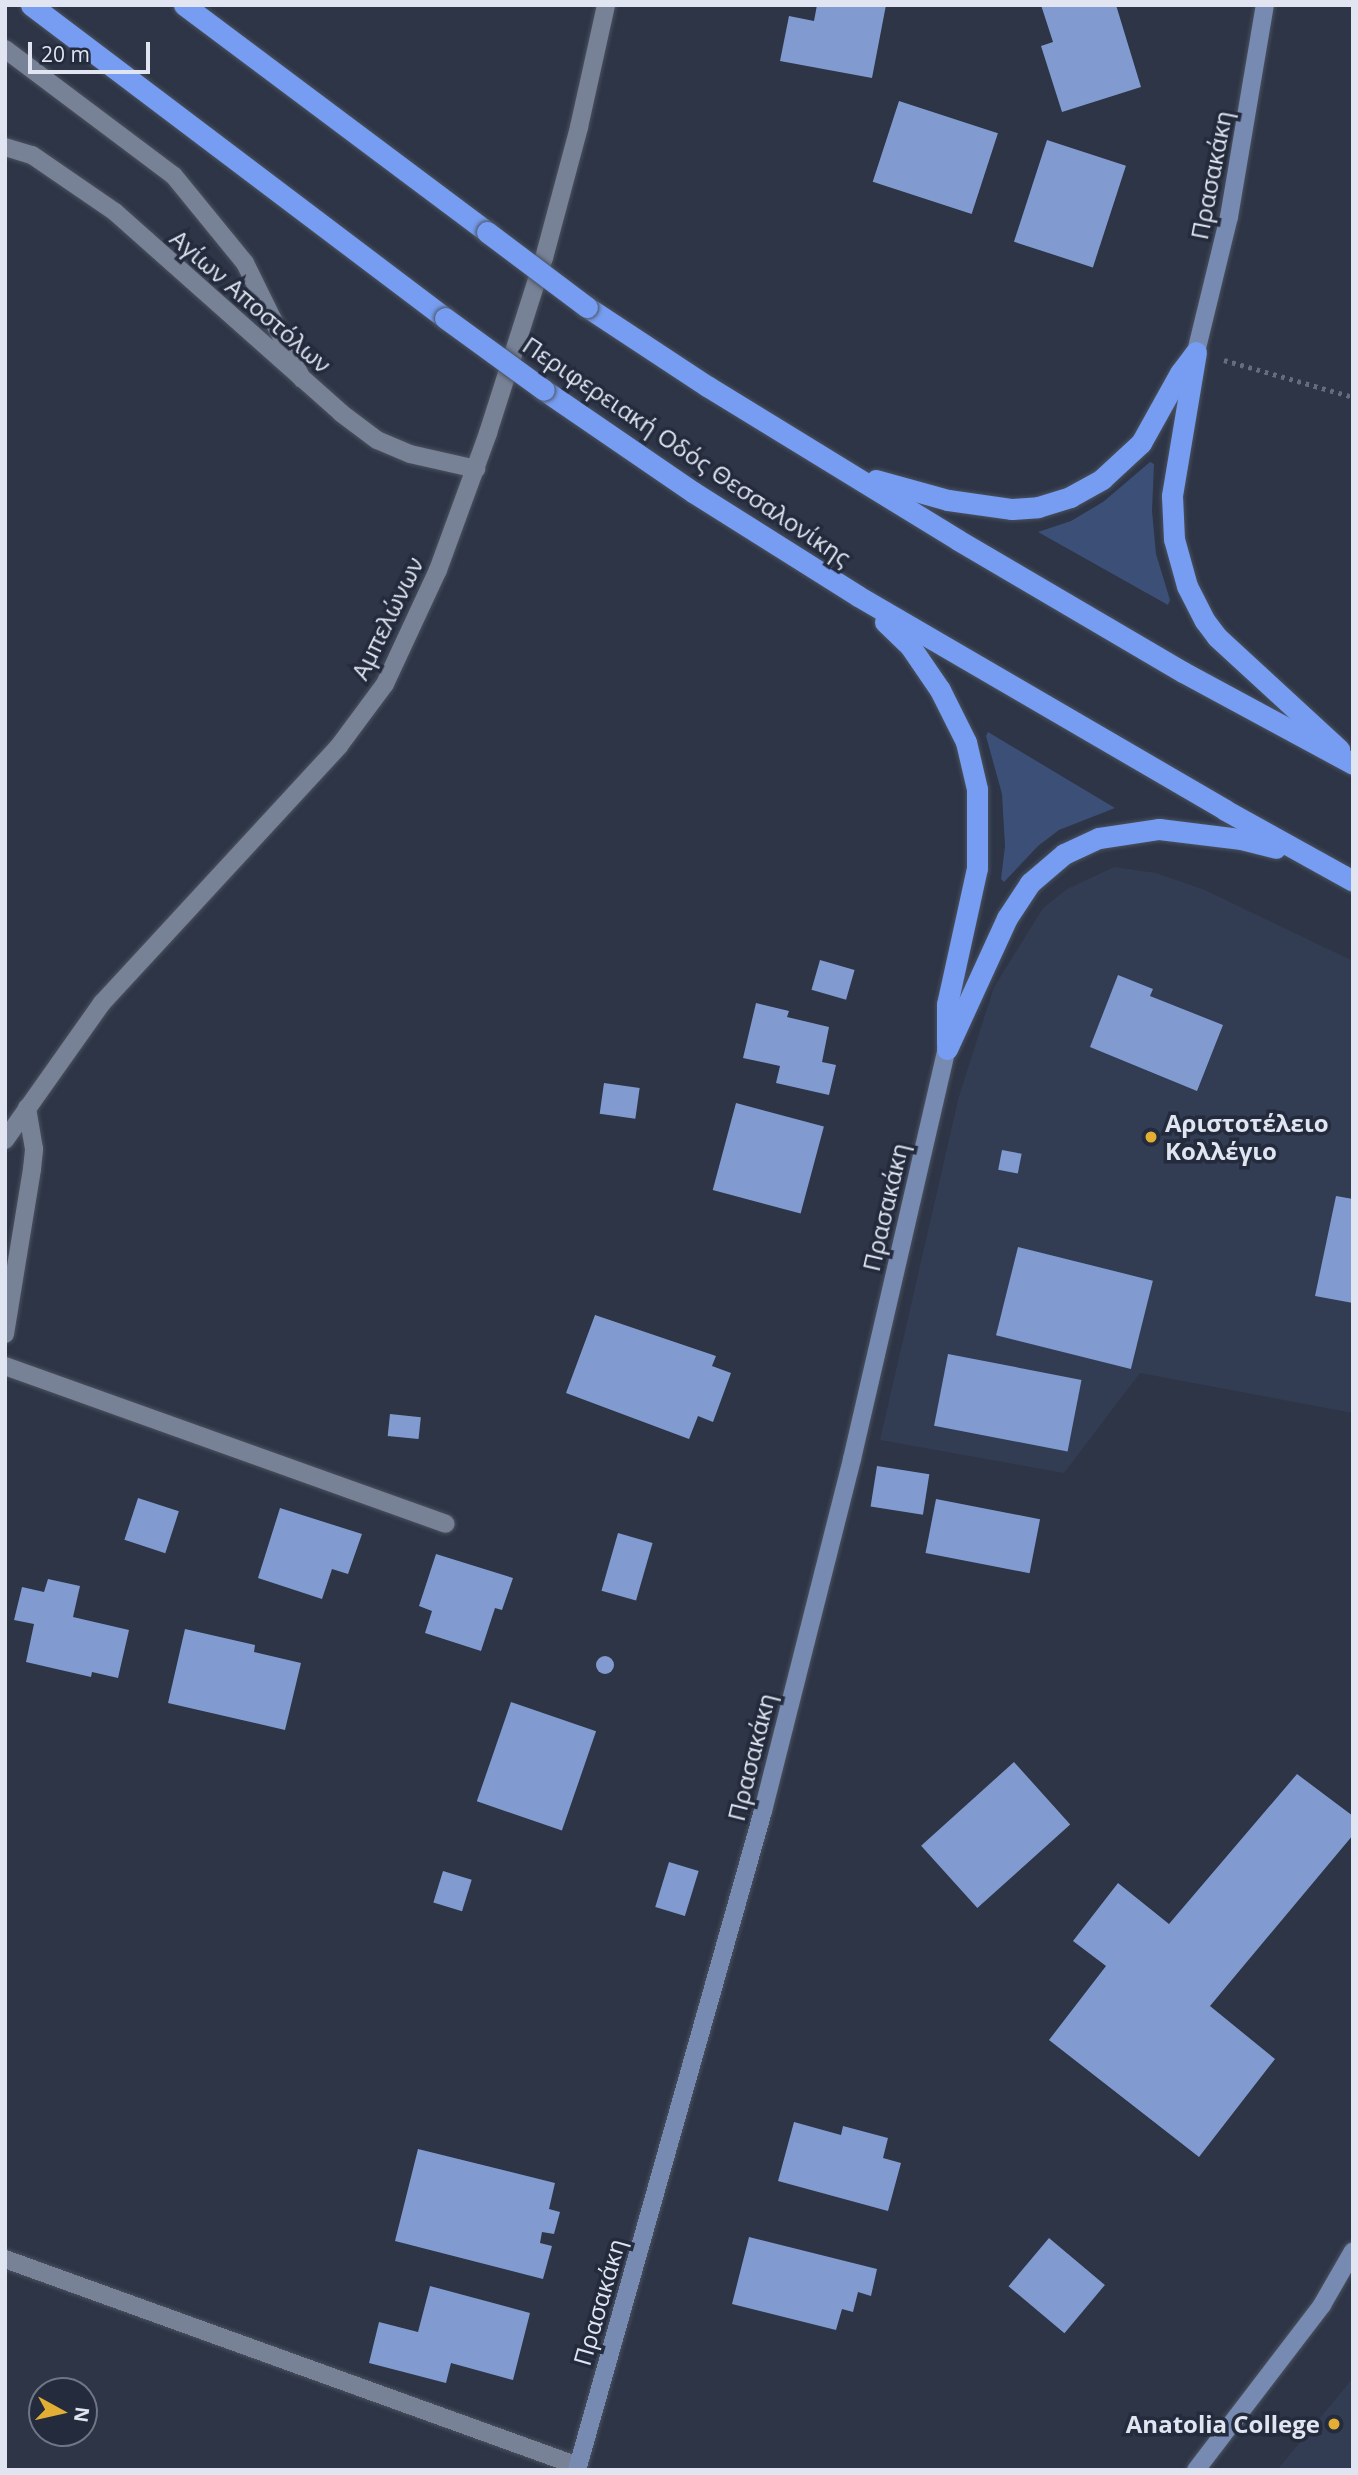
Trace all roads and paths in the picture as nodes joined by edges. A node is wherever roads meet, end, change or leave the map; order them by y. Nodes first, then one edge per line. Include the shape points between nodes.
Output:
1 (31, 5) edge
2 (184, 5) edge
3 (606, 5) edge
4 (1265, 5) edge
5 (5, 49) edge
6 (5, 147) edge
7 (1196, 352) junction
8 (302, 379) junction
9 (1353, 397) edge
10 (820, 456) junction
11 (476, 469) junction
12 (858, 596) junction
13 (1353, 763) edge
14 (1324, 865) junction
15 (1353, 881) edge
16 (947, 1049) junction
17 (27, 1108) junction
18 (5, 1140) edge
19 (5, 1334) edge
20 (5, 1366) edge
21 (446, 1524) dead end
22 (1353, 2251) edge
23 (5, 2259) edge
24 (1353, 2277) edge
25 (1322, 2305) junction
26 (577, 2468) edge
27 (1196, 2470) edge

1 - 12 highway, Περιφερειακή Οδός Θεσσαλονίκης, bridge via 544,390 693,492
2 - 10 highway, bridge via 587,307
3 - 11 street, Αμπελώνων via 544,258
4 - 7 street, Πρασακάκη via 1229,217
5 - 8 street via 174,176 245,263
6 - 8 street, Αγίων Αποστόλων via 32,155 115,212
7 - 9 path
7 - 10 highway via 1149,431 1127,458 1080,492 1046,505 1012,509 948,500 871,478
7 - 13 highway via 1172,496 1174,538 1187,586 1217,637
8 - 11 street, Αγίων Αποστόλων via 377,440 410,454
10 - 13 highway via 1183,672
11 - 17 street, Αμπελώνων via 422,607 385,684 365,714 102,1003
12 - 14 highway, Περιφερειακή Οδός Θεσσαλονίκης
12 - 16 highway via 910,646 940,690 972,758 979,846 947,1004
14 - 15 highway, Περιφερειακή Οδός Θεσσαλονίκης
14 - 16 highway via 1241,839 1171,829 1126,831 1074,849 1041,871 1022,893
16 - 26 street, Πρασακάκη via 852,1458 763,1811
17 - 18 street, Αμπελώνων
17 - 19 street via 34,1149 32,1170
20 - 21 street
22 - 25 street
23 - 26 street
24 - 25 street
25 - 27 street

